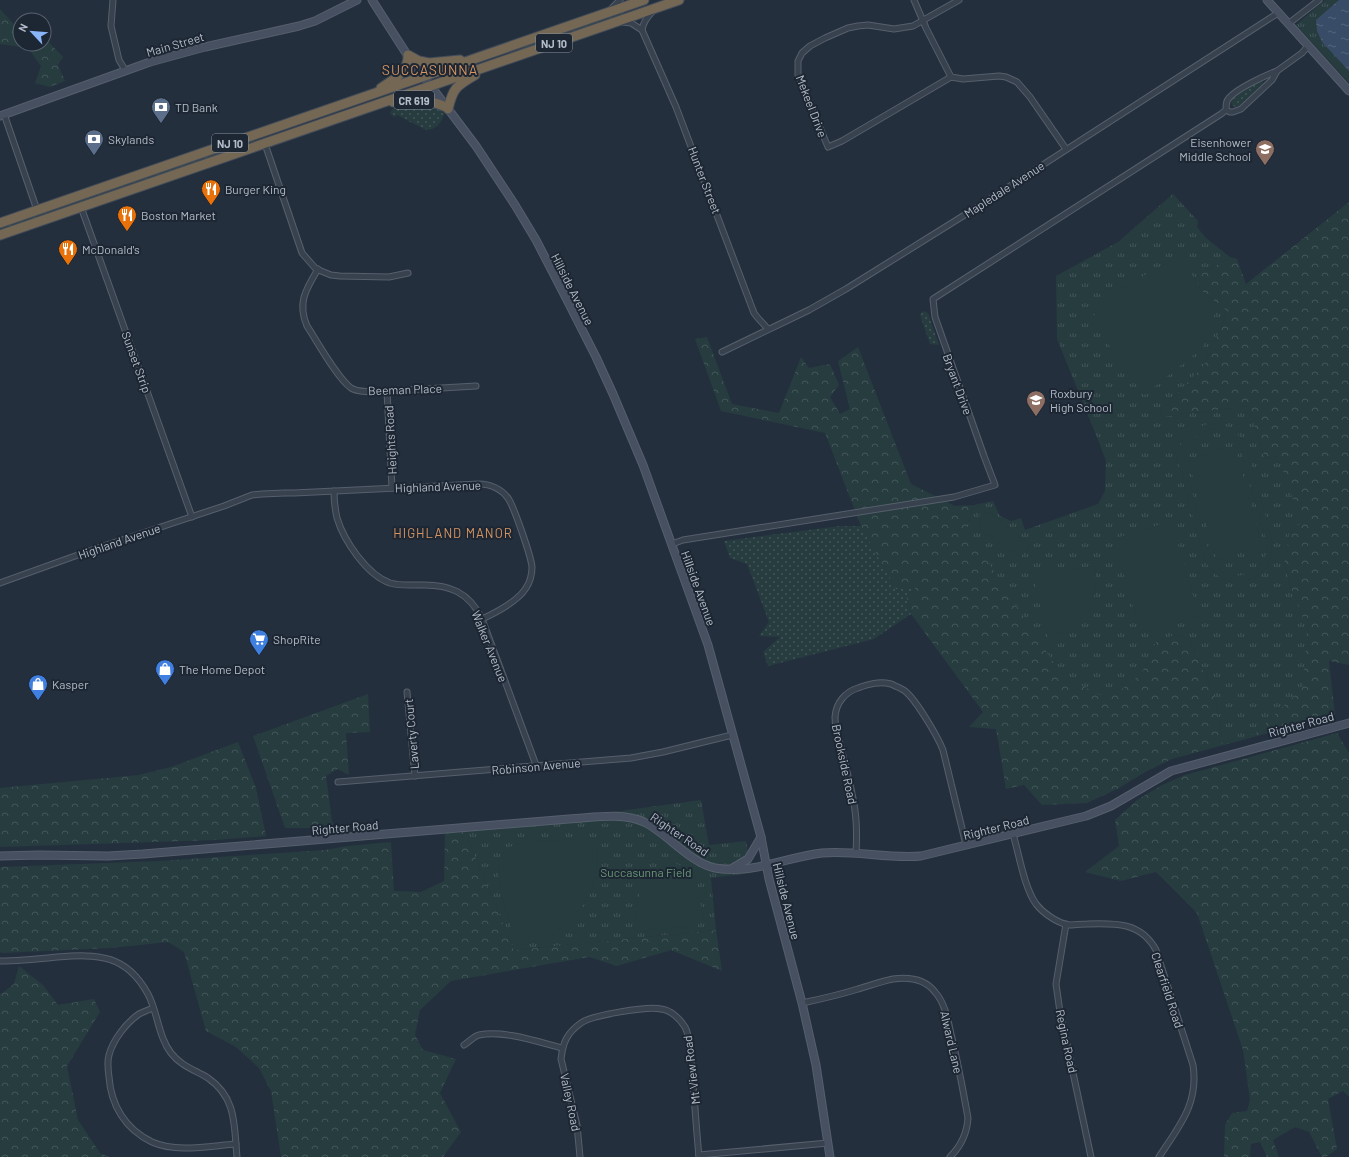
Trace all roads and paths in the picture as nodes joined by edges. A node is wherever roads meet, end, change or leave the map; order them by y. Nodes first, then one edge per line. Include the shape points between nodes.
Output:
1 (113, 0) edge
2 (357, 0) edge
3 (372, 0) edge
4 (620, 0) edge
5 (644, 0) edge
6 (679, 0) edge
7 (914, 0) edge
8 (960, 0) edge
9 (1267, 0) edge
10 (1319, 0) edge
11 (656, 8) junction
12 (606, 13) junction
13 (1278, 13) junction
14 (923, 21) junction
15 (617, 22) junction
16 (1288, 24) junction
17 (642, 30) junction
18 (1308, 46) junction
19 (408, 55) junction
20 (480, 57) junction
21 (493, 65) junction
22 (125, 70) junction
23 (1276, 71) junction
24 (423, 76) junction
25 (951, 77) junction
26 (430, 86) junction
27 (1349, 91) edge
28 (370, 95) junction
29 (382, 103) junction
30 (447, 108) junction
31 (1226, 110) junction
32 (2, 115) edge
33 (265, 144) junction
34 (1066, 149) junction
35 (81, 207) junction
36 (37, 210) junction
37 (0, 223) edge
38 (0, 235) edge
39 (318, 269) junction
40 (408, 273) dead end
41 (768, 329) junction
42 (722, 352) dead end
43 (476, 386) dead end
44 (387, 391) junction
45 (392, 488) junction
46 (334, 491) junction
47 (192, 517) junction
48 (672, 544) junction
49 (0, 583) edge
50 (482, 619) junction
51 (407, 692) dead end
52 (1349, 723) edge
53 (732, 735) junction
54 (536, 765) junction
55 (415, 776) junction
56 (338, 782) dead end
57 (1013, 834) junction
58 (761, 837) junction
59 (966, 845) junction
60 (856, 853) junction
61 (0, 856) edge
62 (767, 865) junction
63 (731, 869) junction
64 (1066, 924) junction
65 (0, 961) edge
66 (802, 1003) junction
67 (153, 1008) junction
68 (464, 1045) dead end
69 (562, 1048) junction
70 (236, 1144) junction
71 (828, 1144) junction
72 (699, 1156) edge
73 (237, 1157) edge
74 (580, 1157) edge
75 (830, 1157) edge
76 (950, 1157) edge
77 (1091, 1157) edge
78 (1159, 1157) edge

1 - 22 street via 111,26 119,60
2 - 22 street, Main Street via 325,17 299,26 205,46
3 - 19 street, CR 619
4 - 12 street
5 - 12 highway, NJ 10
6 - 11 highway, NJ 10
7 - 14 street
8 - 14 street
9 - 13 street
10 - 16 street
11 - 15 highway, NJ 10
11 - 17 street via 645,19
12 - 20 highway, NJ 10
13 - 16 street
13 - 34 street, Mapledale Avenue
14 - 25 street
14 - 25 street, Mekeel Drive via 903,28 868,25 848,28 802,52 798,61 798,75 828,147
15 - 17 street via 631,23
15 - 21 highway, NJ 10
16 - 18 street
17 - 41 street, Hunter Street via 676,107 754,313
18 - 23 street, Bryant Drive
18 - 27 street
19 - 20 highway via 429,63
19 - 24 street, CR 619
19 - 28 highway via 401,74
20 - 24 highway, NJ 10
21 - 26 highway, NJ 10
21 - 30 highway via 456,87
22 - 32 street, Main Street
23 - 31 street, Bryant Drive via 1262,76 1230,96
23 - 31 street, Bryant Drive via 1272,80 1241,109 1233,112
24 - 26 street, Hillside Avenue / CR 619
24 - 28 highway, NJ 10
25 - 34 street via 963,79 999,76 1017,82
26 - 29 highway, NJ 10
26 - 30 street, Hillside Avenue / CR 619
28 - 36 highway, NJ 10
29 - 30 highway, CR 619 via 424,100
29 - 33 highway, NJ 10
30 - 48 street, Hillside Avenue / CR 619 via 507,192 566,298 613,394
31 - 48 street, Bryant Drive via 933,299 934,317 995,485 954,497 683,540
32 - 36 street
33 - 35 highway, NJ 10
33 - 39 street via 302,253
34 - 41 street, Mapledale Avenue via 846,289
35 - 38 highway, NJ 10
35 - 47 street, Sunset Strip
36 - 37 highway, NJ 10
39 - 40 street via 340,276 389,277
39 - 44 street, Beeman Place via 303,297 303,317 307,326 339,375 351,388 360,391
41 - 42 street, Mapledale Avenue
43 - 44 street, Beeman Place
44 - 45 street, Heights Road
45 - 46 street, Highland Avenue
45 - 50 street, Highland Avenue via 484,484 497,488 508,499 530,559 531,574 526,588 516,598
46 - 47 street, Highland Avenue via 262,494
46 - 50 street, Walker Avenue via 334,505 348,543 374,574 390,583 451,588 468,599
47 - 49 street, Highland Avenue
48 - 53 street, Hillside Avenue / CR 619 via 708,645
50 - 54 street, Walker Avenue
51 - 55 street, Laverty Court
52 - 57 street, Righter Road via 1171,771 1098,812
53 - 54 street, Robinson Avenue via 632,758
53 - 58 street, Hillside Avenue / CR 619
54 - 55 street, Robinson Avenue
55 - 56 street, Robinson Avenue
57 - 59 street, Righter Road
57 - 64 street, Clearfield Road via 1026,884 1035,903 1048,915
58 - 62 street, Hillside Avenue / CR 619
58 - 63 street via 748,859
59 - 60 street, Righter Road via 910,857
59 - 60 street, Brookside Road via 939,739 904,690 882,682 855,689 844,696 837,706 835,717 854,803 857,826
60 - 62 street, Righter Road via 821,853
61 - 63 street, Righter Road via 142,854 615,817 643,822 702,863 714,868
62 - 63 street, Righter Road
62 - 66 street, Hillside Avenue / CR 619
64 - 77 street, Regina Road via 1056,984
64 - 78 street, Clearfield Road via 1119,924 1131,927 1151,940 1156,950 1193,1065 1195,1082 1190,1105
65 - 67 street via 86,955 108,959 126,968 136,977
66 - 71 street, Hillside Avenue / CR 619 via 816,1065
66 - 76 street, Alward Lane via 893,979 917,980 927,984 935,992 943,1003 947,1017 968,1118 965,1136
67 - 70 street via 164,1044 172,1054 180,1062 208,1078 225,1095 231,1106
67 - 70 street via 140,1014 129,1024 118,1037 109,1056 109,1085 122,1118 136,1133 163,1146 173,1148
68 - 69 street via 478,1035 499,1034 514,1035
69 - 72 street, Mt View Road via 571,1032 582,1022 596,1016 650,1008 674,1014 685,1028 688,1038
69 - 74 street, Valley Road via 561,1058 577,1125
70 - 73 street
71 - 72 street
71 - 75 street, Hillside Avenue / CR 619

